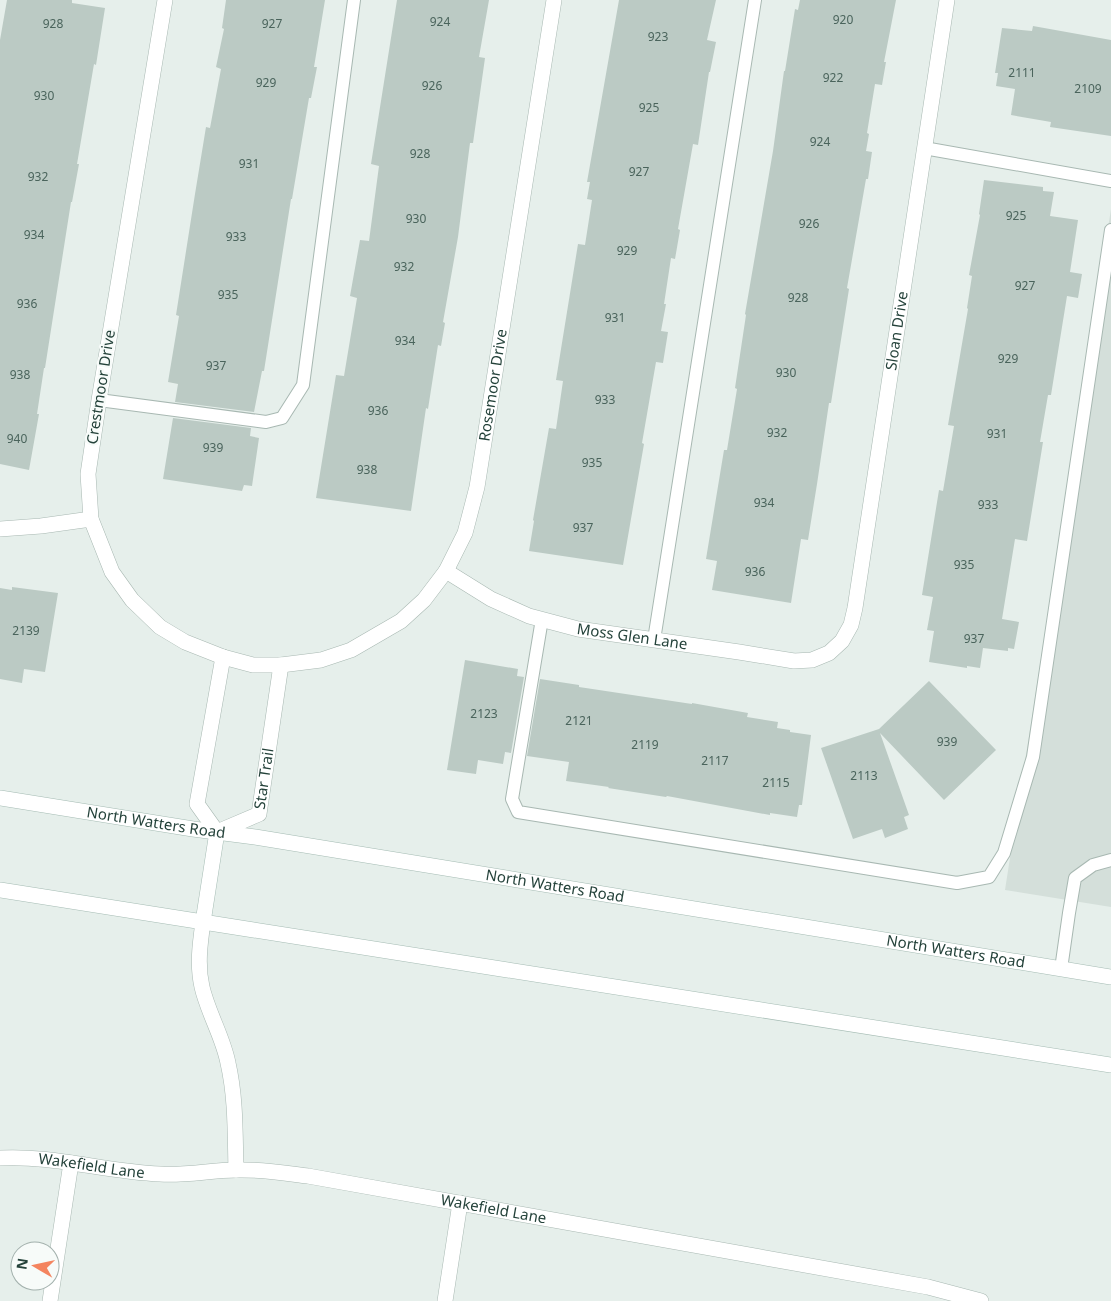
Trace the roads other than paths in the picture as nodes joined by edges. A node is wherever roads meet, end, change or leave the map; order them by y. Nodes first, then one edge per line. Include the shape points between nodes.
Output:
1 (165, 0) edge
2 (354, 0) edge
3 (554, 0) edge
4 (756, 0) edge
5 (947, 0) edge
6 (924, 148) junction
7 (1111, 180) edge
8 (1111, 230) edge
9 (99, 400) junction
10 (91, 519) junction
11 (0, 529) edge
12 (446, 571) junction
13 (542, 619) junction
14 (654, 640) junction
15 (829, 653) joint
16 (223, 657) junction
17 (281, 665) junction
18 (0, 798) edge
19 (217, 832) junction
20 (1111, 860) edge
21 (0, 890) edge
22 (204, 922) junction
23 (1061, 969) junction
24 (1111, 977) edge
25 (1111, 1065) edge
26 (0, 1158) edge
27 (71, 1163) junction
28 (236, 1170) junction
29 (460, 1203) junction
30 (50, 1301) edge
31 (445, 1301) edge
32 (981, 1301) edge

1 - 9 street, Crestmoor Drive
2 - 9 lane via 303,384 282,418 266,422
3 - 12 street, Rosemoor Drive via 477,487 465,533
4 - 14 lane
5 - 6 street, Sloan Drive
6 - 7 lane
6 - 15 street, Sloan Drive via 853,617 842,641
8 - 13 lane via 1033,757 1004,853 989,877 956,883 518,812 512,799
9 - 10 street, Crestmoor Drive via 88,474
10 - 11 street
10 - 16 street, Crestmoor Drive via 112,572 132,600 160,627 185,642
12 - 13 street, Moss Glen Lane via 491,599
12 - 17 street, Rosemoor Drive via 424,600 400,621 351,650 321,660
13 - 14 street, Moss Glen Lane via 578,629
14 - 15 street, Moss Glen Lane via 794,661 812,660
16 - 17 street, Crestmoor Drive via 253,665
16 - 19 street via 198,804
17 - 19 street, Star Trail via 259,814
18 - 19 street, North Watters Road
19 - 22 street
19 - 23 street, North Watters Road
20 - 23 lane via 1093,865 1076,878
21 - 22 street
22 - 25 street
22 - 28 street via 199,970 228,1060 233,1087
23 - 24 street, North Watters Road
26 - 27 street, Wakefield Lane
27 - 28 street, Wakefield Lane via 162,1175
27 - 30 street
28 - 29 street, Wakefield Lane via 308,1176
29 - 31 street
29 - 32 street, Wakefield Lane via 928,1287

